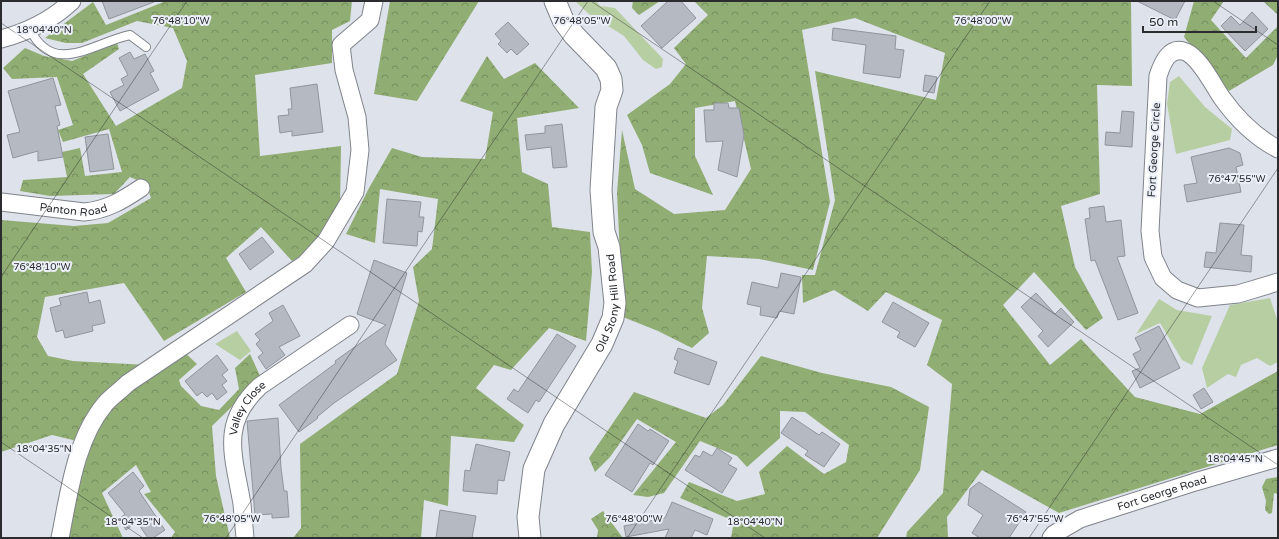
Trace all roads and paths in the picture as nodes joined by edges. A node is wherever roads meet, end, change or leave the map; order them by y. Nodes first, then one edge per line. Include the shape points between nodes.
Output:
1 (72, 1) edge
2 (374, 1) edge
3 (555, 1) edge
4 (30, 29) junction
5 (1, 40) edge
6 (146, 47) dead end
7 (1278, 150) edge
8 (141, 188) dead end
9 (1, 202) edge
10 (1278, 282) edge
11 (350, 325) dead end
12 (1278, 458) edge
13 (60, 538) edge
14 (245, 538) edge
15 (530, 538) edge
16 (1051, 538) edge

1 - 4 street via 59,13
2 - 13 street via 370,20 341,45 344,70 356,111 360,150 355,192 337,225 305,264 134,379 106,403 85,438 73,477
3 - 15 street, Old Stony Hill Road via 563,20 574,36 601,62 611,79 612,90 606,107 601,190 604,232 609,247 615,303 613,318 602,344 554,424 534,469 528,517
4 - 5 street
4 - 6 lane via 40,45 58,54 80,53 130,35
7 - 10 street, Fort George Circle via 1254,135 1222,99 1197,60 1187,52 1180,50 1171,53 1162,62 1158,76 1150,231 1152,257 1163,278 1177,290 1198,298 1238,294
8 - 9 street, Panton Road via 109,207 96,211 84,212
11 - 14 street, Valley Close via 260,386 240,409 234,426 232,444
12 - 16 street, Fort George Road via 1080,519

